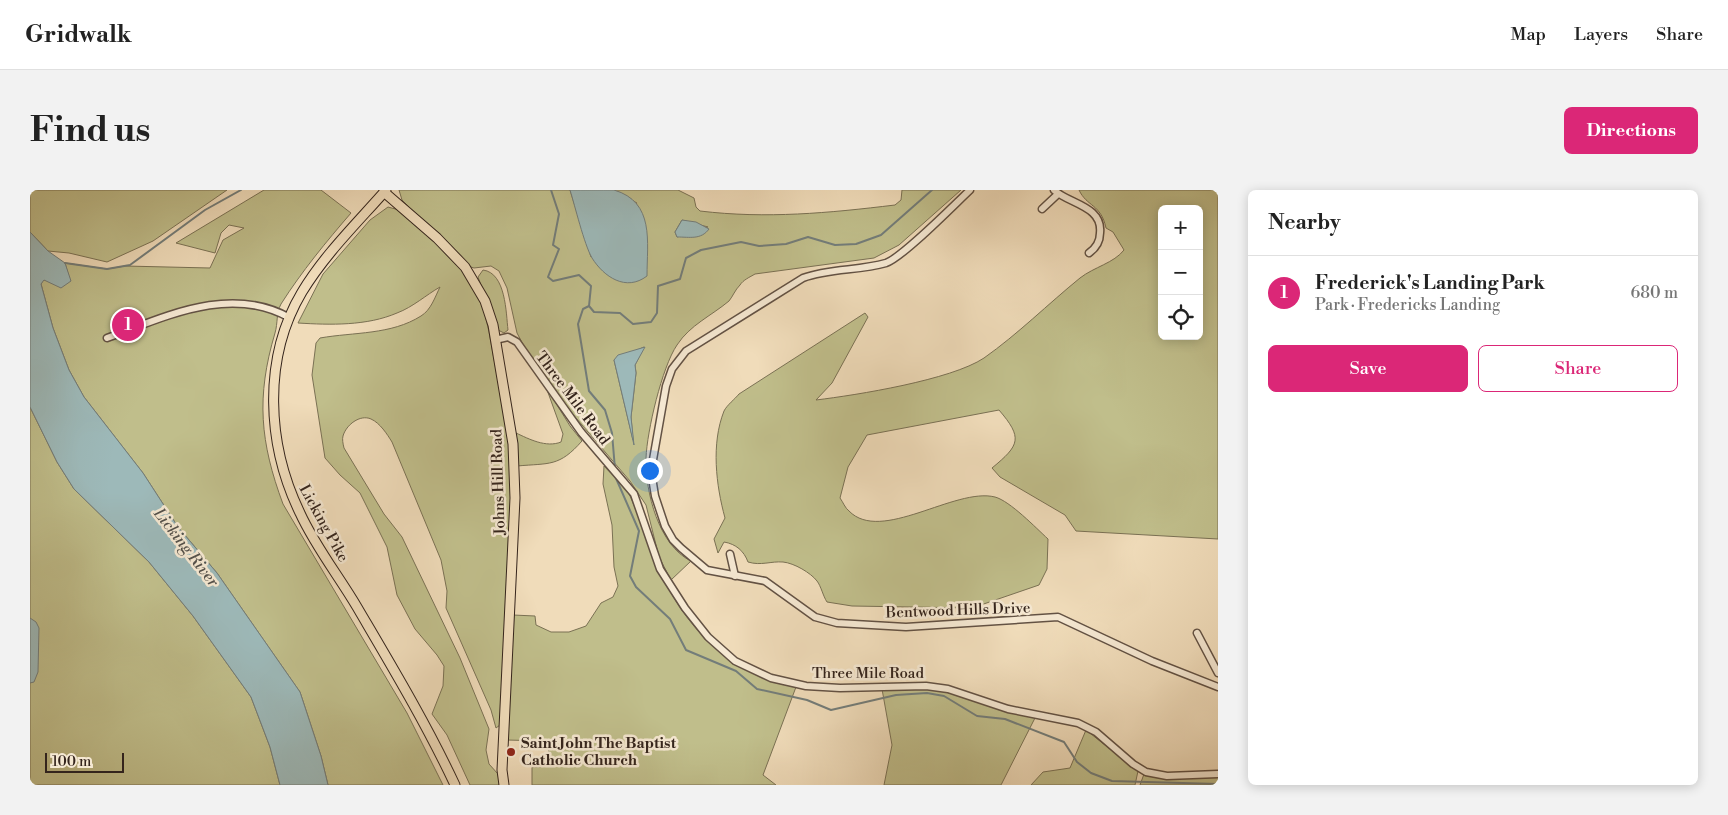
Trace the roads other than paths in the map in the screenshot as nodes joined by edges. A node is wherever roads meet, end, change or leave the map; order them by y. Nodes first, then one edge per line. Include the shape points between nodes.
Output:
1 (970, 190) edge
2 (385, 191) edge
3 (1056, 192) edge
4 (1042, 209) dead end
5 (1089, 253) dead end
6 (290, 318) junction
7 (107, 338) dead end
8 (495, 340) junction
9 (730, 554) dead end
10 (735, 576) junction
11 (1197, 633) dead end
12 (1218, 673) edge
13 (1218, 687) edge
14 (1218, 774) edge
15 (455, 785) edge
16 (504, 785) edge

1 - 10 street, Bentwood Hills Drive via 892,260 804,278 686,351 672,370 651,466 658,504 669,534 681,548 707,570
2 - 6 main road, Licking Pike via 320,266 301,293
2 - 8 main road, Johns Hill Road via 465,267 485,301
3 - 4 street
3 - 5 street via 1088,208 1098,218 1100,237
6 - 7 street via 256,304 218,304 184,310
6 - 15 main road, Licking Pike via 276,368 273,406 285,478 301,515 408,694
8 - 14 street, Three Mile Road via 508,337 517,342 581,432 627,486 641,510 660,569 676,595 722,651 744,667 771,678 806,686 926,686 948,689 1008,709 1078,723 1096,732 1146,772 1167,776
8 - 16 main road, Johns Hill Road via 513,444 515,498 502,770
9 - 10 street
10 - 13 street, Bentwood Hills Drive via 765,581 816,617 837,623 906,627 1058,618
11 - 12 street

